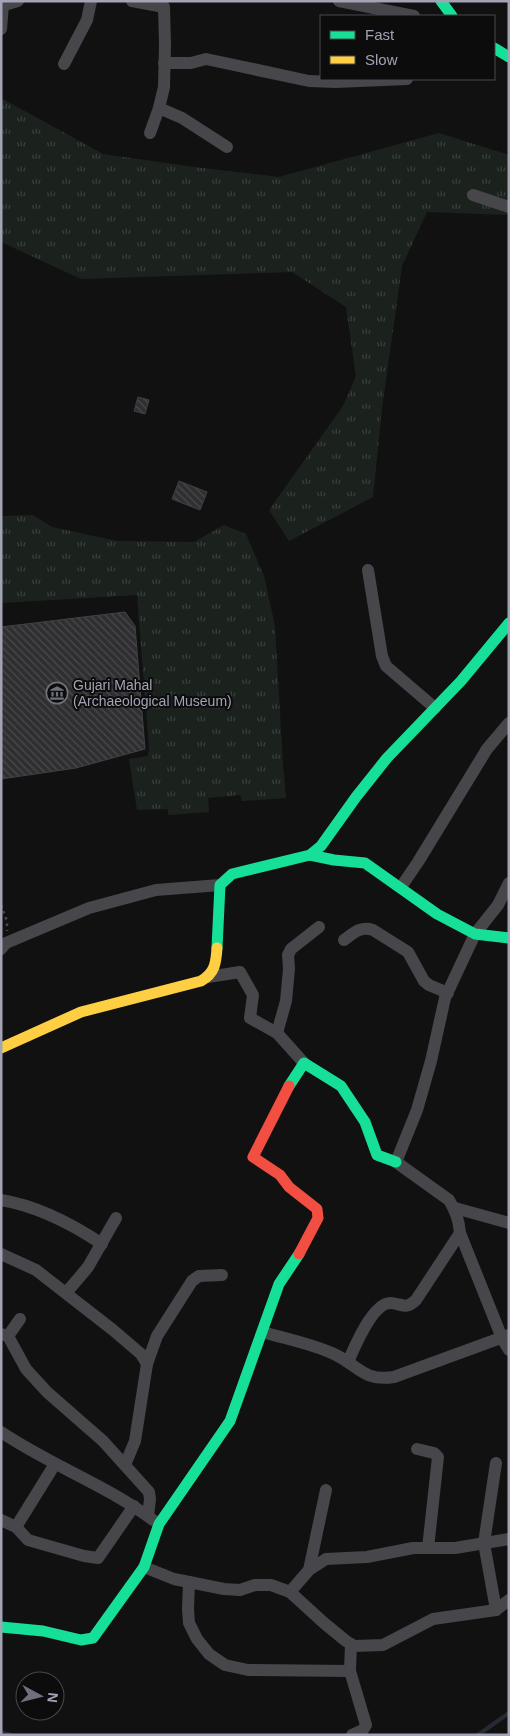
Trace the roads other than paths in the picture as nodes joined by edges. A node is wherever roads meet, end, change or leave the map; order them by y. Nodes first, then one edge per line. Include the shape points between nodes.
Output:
1 (18, 1) edge
2 (91, 1) edge
3 (132, 1) edge
4 (339, 1) edge
5 (167, 4) edge
6 (2, 6) edge
7 (409, 15) edge
8 (1, 29) edge
9 (495, 49) edge
10 (509, 57) edge
11 (164, 63) junction
12 (64, 64) dead end
13 (383, 80) edge
14 (159, 108) junction
15 (150, 133) dead end
16 (227, 147) dead end
17 (473, 195) dead end
18 (509, 207) edge
19 (368, 570) dead end
20 (509, 623) edge
21 (435, 708) junction
22 (509, 723) edge
23 (310, 855) junction
24 (509, 883) edge
25 (220, 885) junction
26 (401, 887) junction
27 (319, 927) dead end
28 (474, 934) junction
29 (509, 938) edge
30 (344, 940) dead end
31 (4, 946) edge
32 (208, 977) junction
33 (448, 993) junction
34 (277, 1033) junction
35 (1, 1048) edge
36 (304, 1063) junction
37 (396, 1162) junction
38 (1, 1200) edge
39 (455, 1208) junction
40 (116, 1218) dead end
41 (509, 1223) edge
42 (460, 1233) junction
43 (102, 1244) junction
44 (1, 1254) edge
45 (222, 1275) dead end
46 (66, 1293) junction
47 (20, 1319) dead end
48 (263, 1332) junction
49 (5, 1335) edge
50 (505, 1336) edge
51 (509, 1350) edge
52 (348, 1362) junction
53 (146, 1364) junction
54 (1, 1432) edge
55 (417, 1449) dead end
56 (496, 1463) dead end
57 (56, 1464) junction
58 (125, 1465) junction
59 (326, 1490) dead end
60 (134, 1506) junction
61 (148, 1516) junction
62 (1, 1520) edge
63 (159, 1524) junction
64 (16, 1527) junction
65 (509, 1539) edge
66 (484, 1543) junction
67 (428, 1548) junction
68 (144, 1567) junction
69 (309, 1570) junction
70 (189, 1582) junction
71 (290, 1592) junction
72 (509, 1600) edge
73 (496, 1610) junction
74 (1, 1627) edge
75 (351, 1644) junction
76 (350, 1671) junction
77 (352, 1735) edge

1 - 6 street
2 - 12 street via 87,20
3 - 5 street
4 - 7 street
5 - 11 street
6 - 8 street
9 - 10 street
11 - 13 street via 191,63 206,59 309,82
11 - 14 street via 164,88
14 - 15 street
14 - 16 street via 182,118
17 - 18 street
19 - 21 street via 386,666
20 - 21 street via 462,681
21 - 23 street via 387,758 321,846
22 - 26 street via 487,749
23 - 25 street via 240,871
23 - 26 street via 365,863
24 - 28 street via 498,905
25 - 31 street via 156,890 89,908
25 - 32 street via 216,965
26 - 28 street via 437,914
27 - 34 street via 288,955 286,1001
28 - 29 street
28 - 33 street
30 - 33 street via 360,929 372,930 408,952 424,981
32 - 34 street via 240,972 253,995 250,1018
32 - 35 street via 81,1012
33 - 37 street via 417,1110
34 - 36 street
36 - 37 street via 341,1086 365,1122 377,1155
36 - 48 street via 284,1094 253,1157 280,1175 289,1187 318,1209 318,1218 279,1284
37 - 39 street via 449,1200
38 - 43 street via 59,1218
39 - 41 street
39 - 42 street
40 - 43 street
42 - 50 street
42 - 52 street via 416,1300 403,1307 390,1303 385,1305 365,1325
43 - 46 street
44 - 46 street via 36,1270
45 - 53 street via 199,1276 192,1281 157,1336
46 - 53 street via 141,1354
47 - 49 street
48 - 52 street via 333,1353
48 - 63 street via 230,1421
49 - 58 street via 26,1369 47,1392
50 - 51 street
50 - 52 street via 388,1378 360,1372
53 - 58 street via 134,1441
54 - 57 street
55 - 67 street via 438,1457
56 - 66 street
57 - 60 street
57 - 64 street
58 - 61 street via 149,1492
59 - 69 street
60 - 61 street
60 - 64 street via 98,1558 28,1540
61 - 63 street
62 - 64 street
63 - 68 street
65 - 66 street
66 - 67 street
66 - 73 street
67 - 69 street via 326,1559
68 - 70 street via 174,1580
68 - 74 street via 93,1638 81,1640 43,1631
69 - 71 street
70 - 71 street via 240,1590 255,1585 271,1585
70 - 76 street via 189,1623 209,1654 225,1665 248,1670
71 - 75 street
72 - 73 street
73 - 75 street via 433,1619 383,1645
75 - 76 street
76 - 77 street via 366,1725

